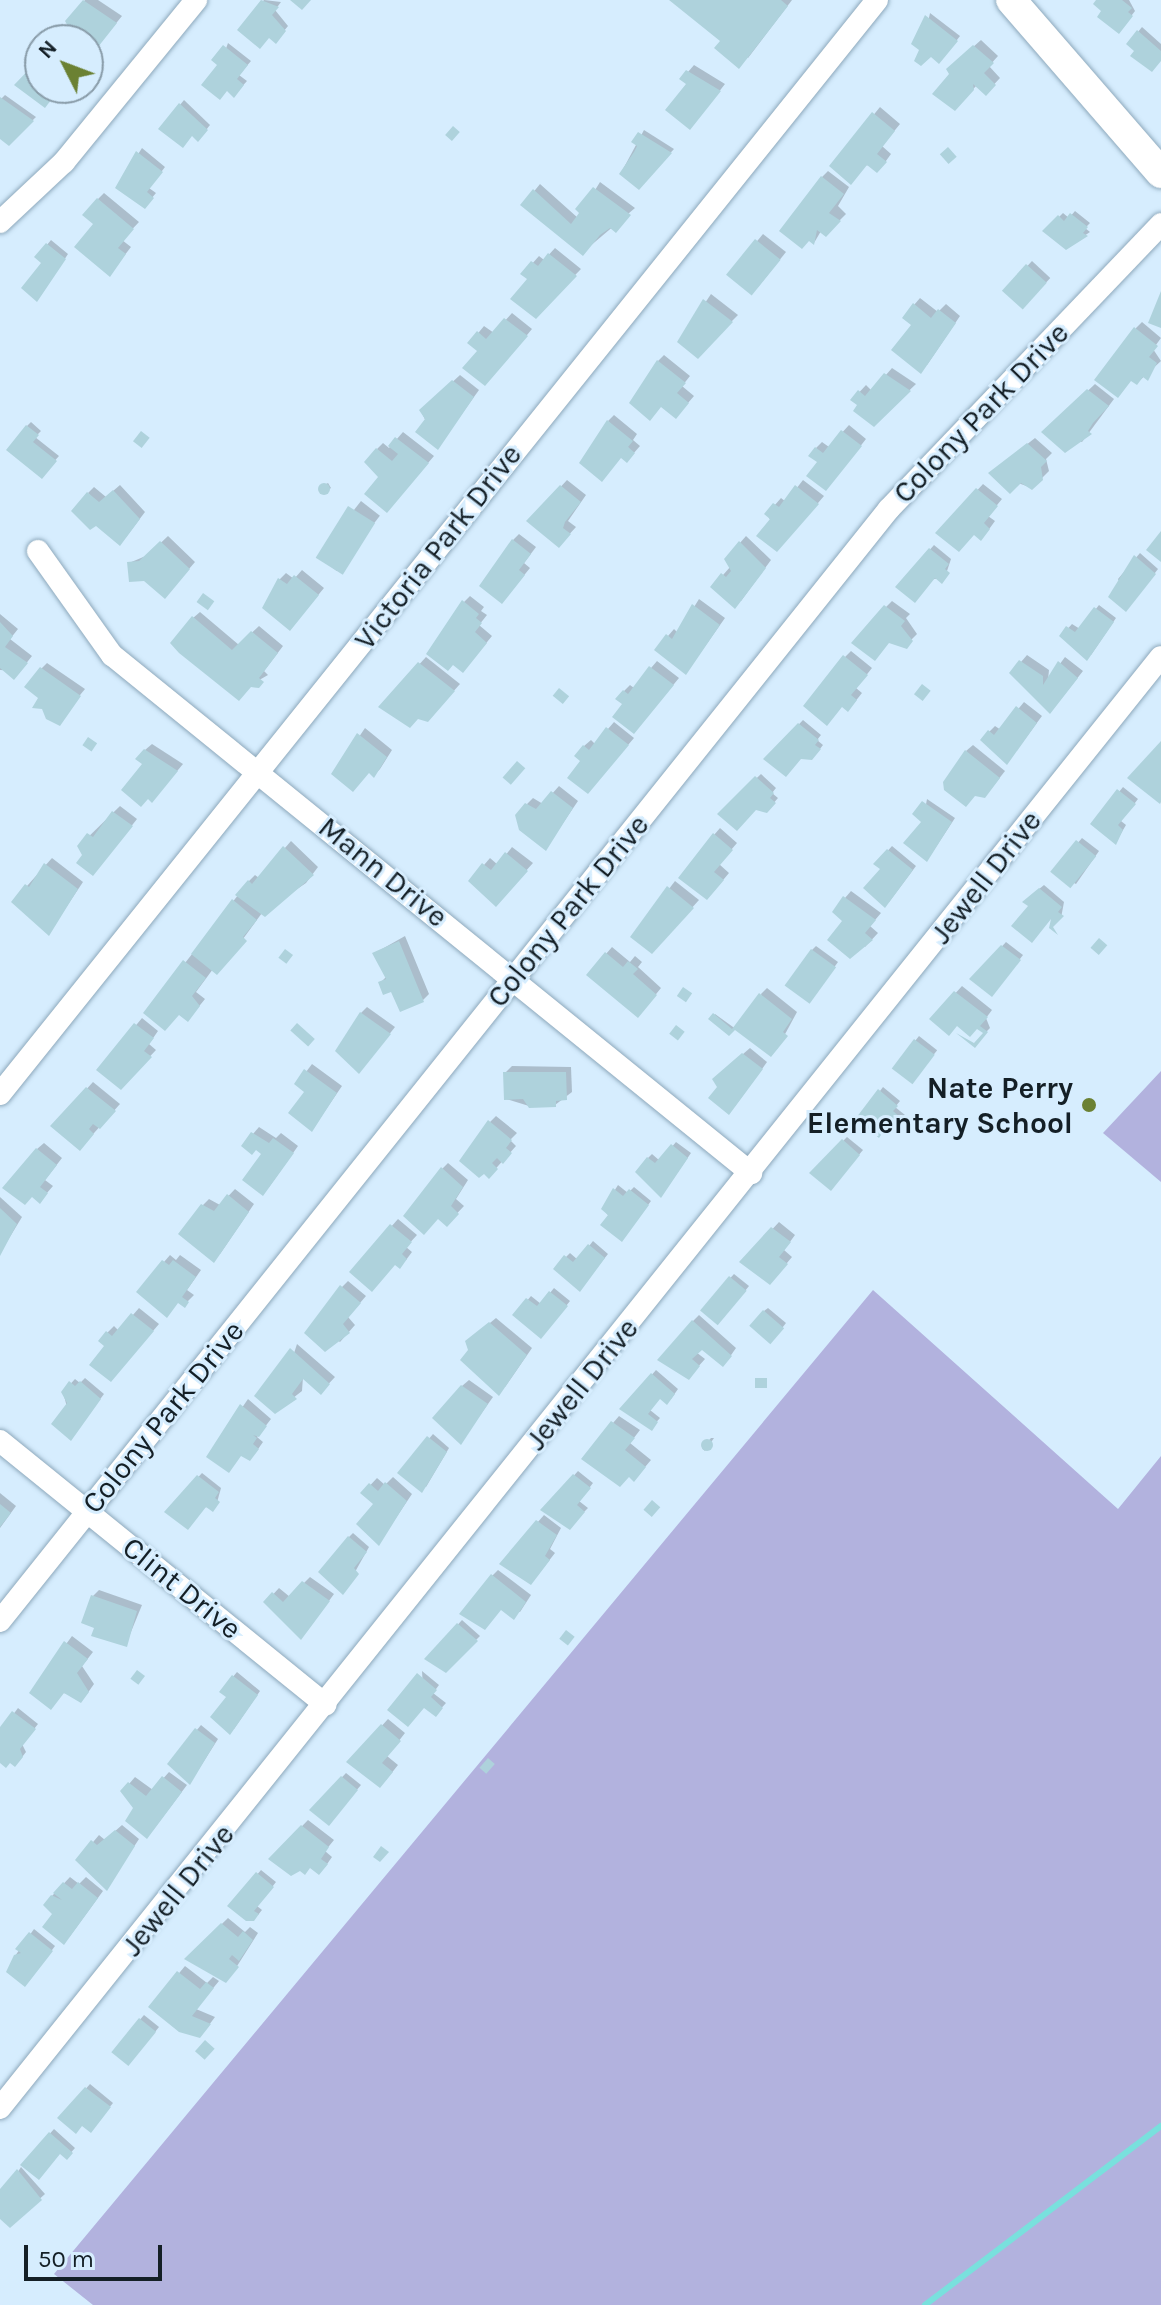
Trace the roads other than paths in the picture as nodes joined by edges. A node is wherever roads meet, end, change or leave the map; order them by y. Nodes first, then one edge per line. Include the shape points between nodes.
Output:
1 (196, 0) edge
2 (877, 0) edge
3 (1011, 0) edge
4 (1161, 173) edge
5 (0, 222) edge
6 (1161, 224) edge
7 (38, 551) dead end
8 (1161, 657) edge
9 (259, 771) junction
10 (514, 978) junction
11 (0, 1094) edge
12 (751, 1173) junction
13 (0, 1441) edge
14 (87, 1512) junction
15 (0, 1621) edge
16 (326, 1705) junction
17 (0, 2108) edge

1 - 5 street via 64,162
2 - 9 street, Victoria Park Drive
3 - 4 street
6 - 10 street, Colony Park Drive via 889,509
7 - 9 street, Mann Drive via 112,655
8 - 12 street, Jewell Drive
9 - 10 street, Mann Drive
9 - 11 street, Victoria Park Drive
10 - 12 street, Mann Drive
10 - 14 street, Colony Park Drive
12 - 16 street, Jewell Drive
13 - 14 street, Clint Drive
14 - 15 street, Colony Park Drive
14 - 16 street, Clint Drive
16 - 17 street, Jewell Drive

